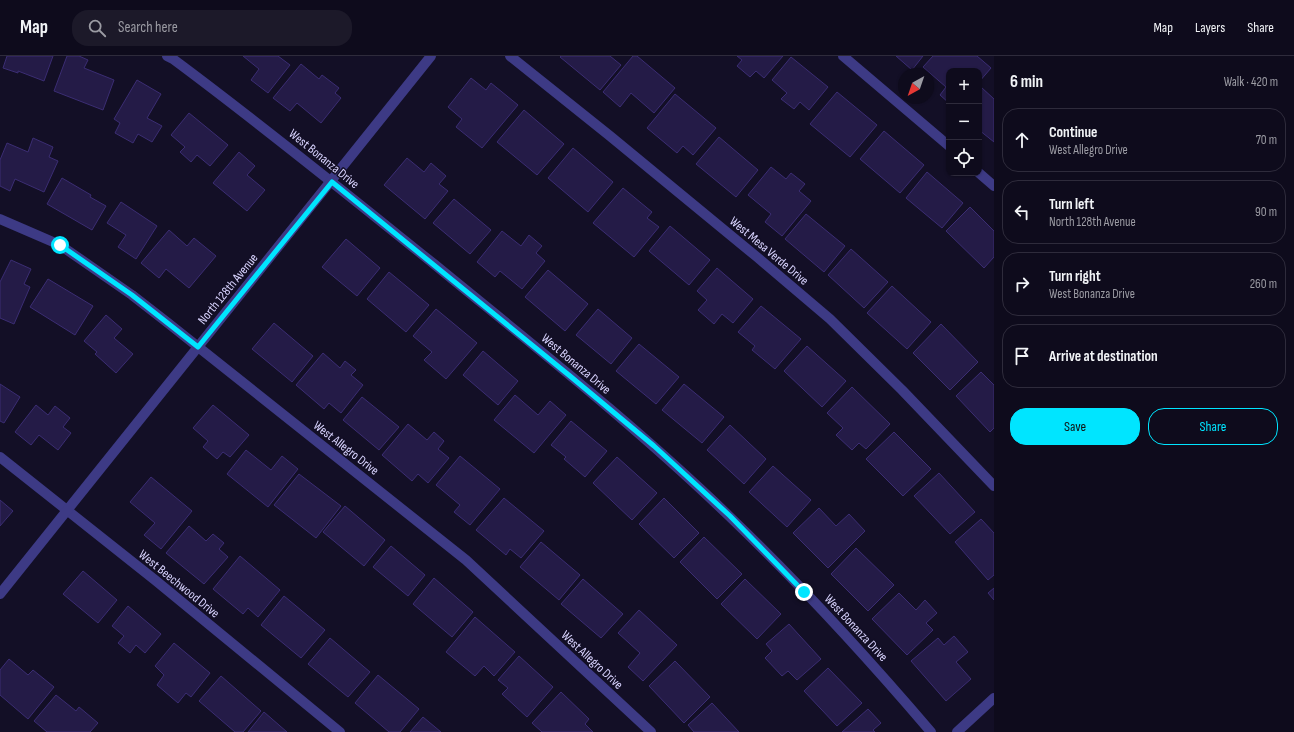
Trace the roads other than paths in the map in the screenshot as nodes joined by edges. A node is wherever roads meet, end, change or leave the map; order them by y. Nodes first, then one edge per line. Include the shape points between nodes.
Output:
1 (167, 56) edge
2 (432, 56) edge
3 (510, 56) edge
4 (843, 56) edge
5 (946, 143) edge
6 (982, 176) edge
7 (332, 182) junction
8 (994, 186) edge
9 (0, 219) edge
10 (198, 347) junction
11 (0, 457) edge
12 (994, 486) edge
13 (67, 511) junction
14 (0, 594) edge
15 (994, 698) edge
16 (340, 732) edge
17 (651, 732) edge
18 (931, 732) edge
19 (957, 732) edge

1 - 7 street, West Bonanza Drive via 228,100
2 - 7 street, North 128th Avenue
3 - 12 street, West Mesa Verde Drive via 830,319
4 - 5 street
6 - 8 street
7 - 10 street, North 128th Avenue
7 - 18 street, West Bonanza Drive via 654,446 718,505 804,592 877,668
9 - 10 street, West Allegro Drive via 60,245 132,295
10 - 13 street, North 128th Avenue
10 - 17 street, West Allegro Drive via 466,560
11 - 13 street, West Beechwood Drive
13 - 14 street, North 128th Avenue
13 - 16 street, West Beechwood Drive
15 - 19 street

